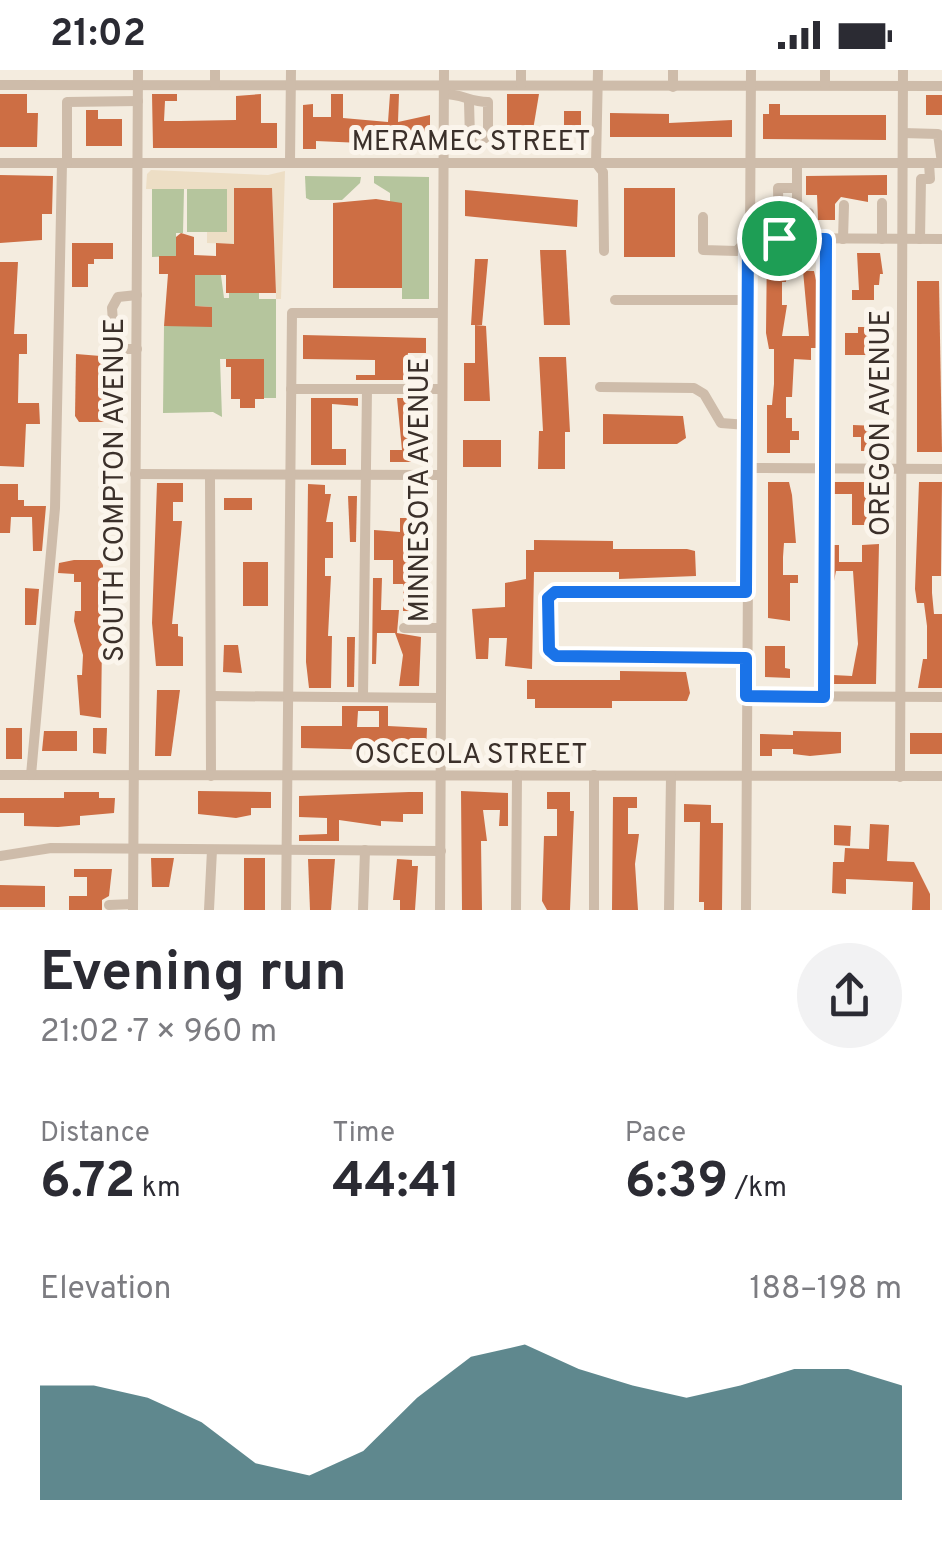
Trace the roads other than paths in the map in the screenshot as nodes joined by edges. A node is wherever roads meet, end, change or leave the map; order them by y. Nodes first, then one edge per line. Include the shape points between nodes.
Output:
1 (61, 70) edge
2 (138, 70) edge
3 (215, 70) edge
4 (291, 70) edge
5 (368, 70) edge
6 (444, 70) edge
7 (521, 70) edge
8 (598, 70) edge
9 (673, 70) edge
10 (751, 70) edge
11 (825, 70) edge
12 (903, 70) edge
13 (0, 84) edge
14 (61, 84) junction
15 (138, 85) junction
16 (215, 85) junction
17 (825, 85) junction
18 (291, 86) junction
19 (368, 86) junction
20 (521, 86) junction
21 (598, 86) junction
22 (673, 86) junction
23 (751, 86) junction
24 (903, 86) junction
25 (942, 86) edge
26 (444, 90) junction
27 (138, 101) junction
28 (469, 102) junction
29 (903, 133) junction
30 (470, 138) junction
31 (443, 139) junction
32 (290, 162) junction
33 (0, 163) edge
34 (64, 163) junction
35 (139, 163) junction
36 (443, 163) junction
37 (596, 163) junction
38 (749, 163) junction
39 (796, 163) junction
40 (903, 163) junction
41 (929, 163) junction
42 (942, 163) edge
43 (796, 188) junction
44 (903, 192) junction
45 (920, 192) junction
46 (797, 200) dead end
47 (882, 202) dead end
48 (844, 204) dead end
49 (810, 213) dead end
50 (703, 217) dead end
51 (748, 238) junction
52 (779, 238) junction
53 (810, 238) junction
54 (826, 239) junction
55 (844, 239) junction
56 (882, 239) junction
57 (902, 239) junction
58 (920, 239) junction
59 (942, 239) edge
60 (604, 251) dead end
61 (137, 295) junction
62 (615, 300) dead end
63 (748, 300) junction
64 (442, 313) junction
65 (137, 349) junction
66 (600, 387) dead end
67 (292, 389) junction
68 (367, 389) junction
69 (442, 389) junction
70 (748, 424) junction
71 (747, 468) junction
72 (824, 469) junction
73 (902, 469) junction
74 (942, 469) edge
75 (135, 474) junction
76 (366, 474) junction
77 (210, 475) junction
78 (440, 475) junction
79 (291, 476) junction
80 (746, 592) junction
81 (404, 628) dead end
82 (440, 628) junction
83 (746, 658) junction
84 (212, 696) junction
85 (746, 696) junction
86 (288, 697) junction
87 (364, 697) junction
88 (824, 697) junction
89 (901, 697) junction
90 (942, 697) edge
91 (440, 698) junction
92 (0, 775) edge
93 (31, 775) junction
94 (134, 775) junction
95 (440, 775) junction
96 (517, 775) junction
97 (594, 775) junction
98 (211, 776) junction
99 (287, 776) junction
100 (671, 776) junction
101 (746, 776) junction
102 (942, 776) edge
103 (900, 777) junction
104 (133, 848) junction
105 (212, 850) junction
106 (287, 850) junction
107 (365, 850) junction
108 (441, 850) junction
109 (0, 856) edge
110 (110, 904) dead end
111 (133, 907) edge
112 (209, 910) edge
113 (286, 910) edge
114 (362, 910) edge
115 (440, 910) edge
116 (516, 910) edge
117 (594, 910) edge
118 (669, 910) edge
119 (746, 910) edge

1 - 14 street
2 - 15 street, SOUTH COMPTON AVENUE
3 - 16 street
4 - 18 street
5 - 19 street
6 - 26 street, MINNESOTA AVENUE
7 - 20 street
8 - 21 street
9 - 22 street
10 - 23 street
11 - 17 street
12 - 24 street, OREGON AVENUE
13 - 14 street
14 - 15 street
15 - 16 street
15 - 27 street, SOUTH COMPTON AVENUE
16 - 18 street
17 - 23 street
17 - 24 street
18 - 19 street
18 - 32 street
19 - 26 street
20 - 21 street
20 - 26 street
21 - 22 street
21 - 37 street
22 - 23 street
23 - 38 street
24 - 25 street
24 - 29 street, OREGON AVENUE
26 - 28 street
26 - 31 street, MINNESOTA AVENUE
27 - 34 street via 67,102
27 - 35 street, SOUTH COMPTON AVENUE
28 - 30 street
28 - 30 street via 488,102 488,138
29 - 40 street, OREGON AVENUE
29 - 42 street via 938,134
30 - 31 street
31 - 36 street, MINNESOTA AVENUE
32 - 35 street, MERAMEC STREET
32 - 36 street, MERAMEC STREET
33 - 34 street, MERAMEC STREET
34 - 35 street, MERAMEC STREET
34 - 93 street via 55,508
35 - 61 street, SOUTH COMPTON AVENUE
36 - 37 street, MERAMEC STREET
36 - 64 street, MINNESOTA AVENUE
37 - 38 street, MERAMEC STREET
37 - 60 street via 603,172
38 - 39 street, MERAMEC STREET
38 - 51 street
39 - 40 street, MERAMEC STREET
39 - 43 street
40 - 41 street, MERAMEC STREET
40 - 44 street, OREGON AVENUE
41 - 42 street, MERAMEC STREET
41 - 45 street via 930,180 921,180
43 - 46 street
43 - 52 street via 778,188
44 - 45 street
44 - 57 street, OREGON AVENUE
45 - 58 street
47 - 56 street
48 - 55 street
49 - 53 street
50 - 51 street via 703,250 737,251
51 - 52 street
51 - 63 street
52 - 53 street
53 - 54 street
54 - 55 street
54 - 72 street
55 - 56 street
56 - 57 street
57 - 58 street
57 - 73 street, OREGON AVENUE
58 - 59 street
61 - 65 street, SOUTH COMPTON AVENUE
61 - 65 street via 118,297 112,308 115,349
62 - 63 street
63 - 70 street
64 - 67 street via 292,313
64 - 69 street, MINNESOTA AVENUE
65 - 75 street, SOUTH COMPTON AVENUE
66 - 70 street via 694,388 721,422
67 - 68 street
67 - 79 street
68 - 69 street
68 - 76 street
69 - 78 street, MINNESOTA AVENUE
70 - 71 street
71 - 72 street
71 - 80 street
72 - 73 street
72 - 88 street
73 - 74 street
73 - 89 street, OREGON AVENUE
75 - 77 street
75 - 94 street, SOUTH COMPTON AVENUE
76 - 78 street
76 - 79 street
76 - 87 street
77 - 79 street
77 - 84 street
78 - 82 street, MINNESOTA AVENUE
79 - 86 street
80 - 83 street
80 - 83 street via 555,592 548,598 549,650 556,656
81 - 82 street
82 - 91 street, MINNESOTA AVENUE
83 - 85 street
84 - 86 street
84 - 98 street
85 - 88 street
85 - 101 street
86 - 87 street
86 - 99 street
87 - 91 street
88 - 89 street
89 - 90 street
89 - 103 street, OREGON AVENUE
91 - 95 street, MINNESOTA AVENUE
92 - 93 street, OSCEOLA STREET
93 - 94 street, OSCEOLA STREET
94 - 98 street, OSCEOLA STREET
94 - 104 street, SOUTH COMPTON AVENUE
95 - 96 street, OSCEOLA STREET
95 - 99 street, OSCEOLA STREET
95 - 108 street, MINNESOTA AVENUE
96 - 97 street, OSCEOLA STREET
96 - 116 street
97 - 100 street, OSCEOLA STREET
97 - 117 street
98 - 99 street, OSCEOLA STREET
99 - 106 street
100 - 101 street, OSCEOLA STREET
100 - 118 street
101 - 103 street, OSCEOLA STREET
101 - 119 street
102 - 103 street, OSCEOLA STREET
104 - 105 street
104 - 109 street
104 - 111 street, SOUTH COMPTON AVENUE
105 - 106 street
105 - 112 street
106 - 107 street
106 - 113 street
107 - 108 street
107 - 114 street
108 - 115 street, MINNESOTA AVENUE
110 - 111 street

